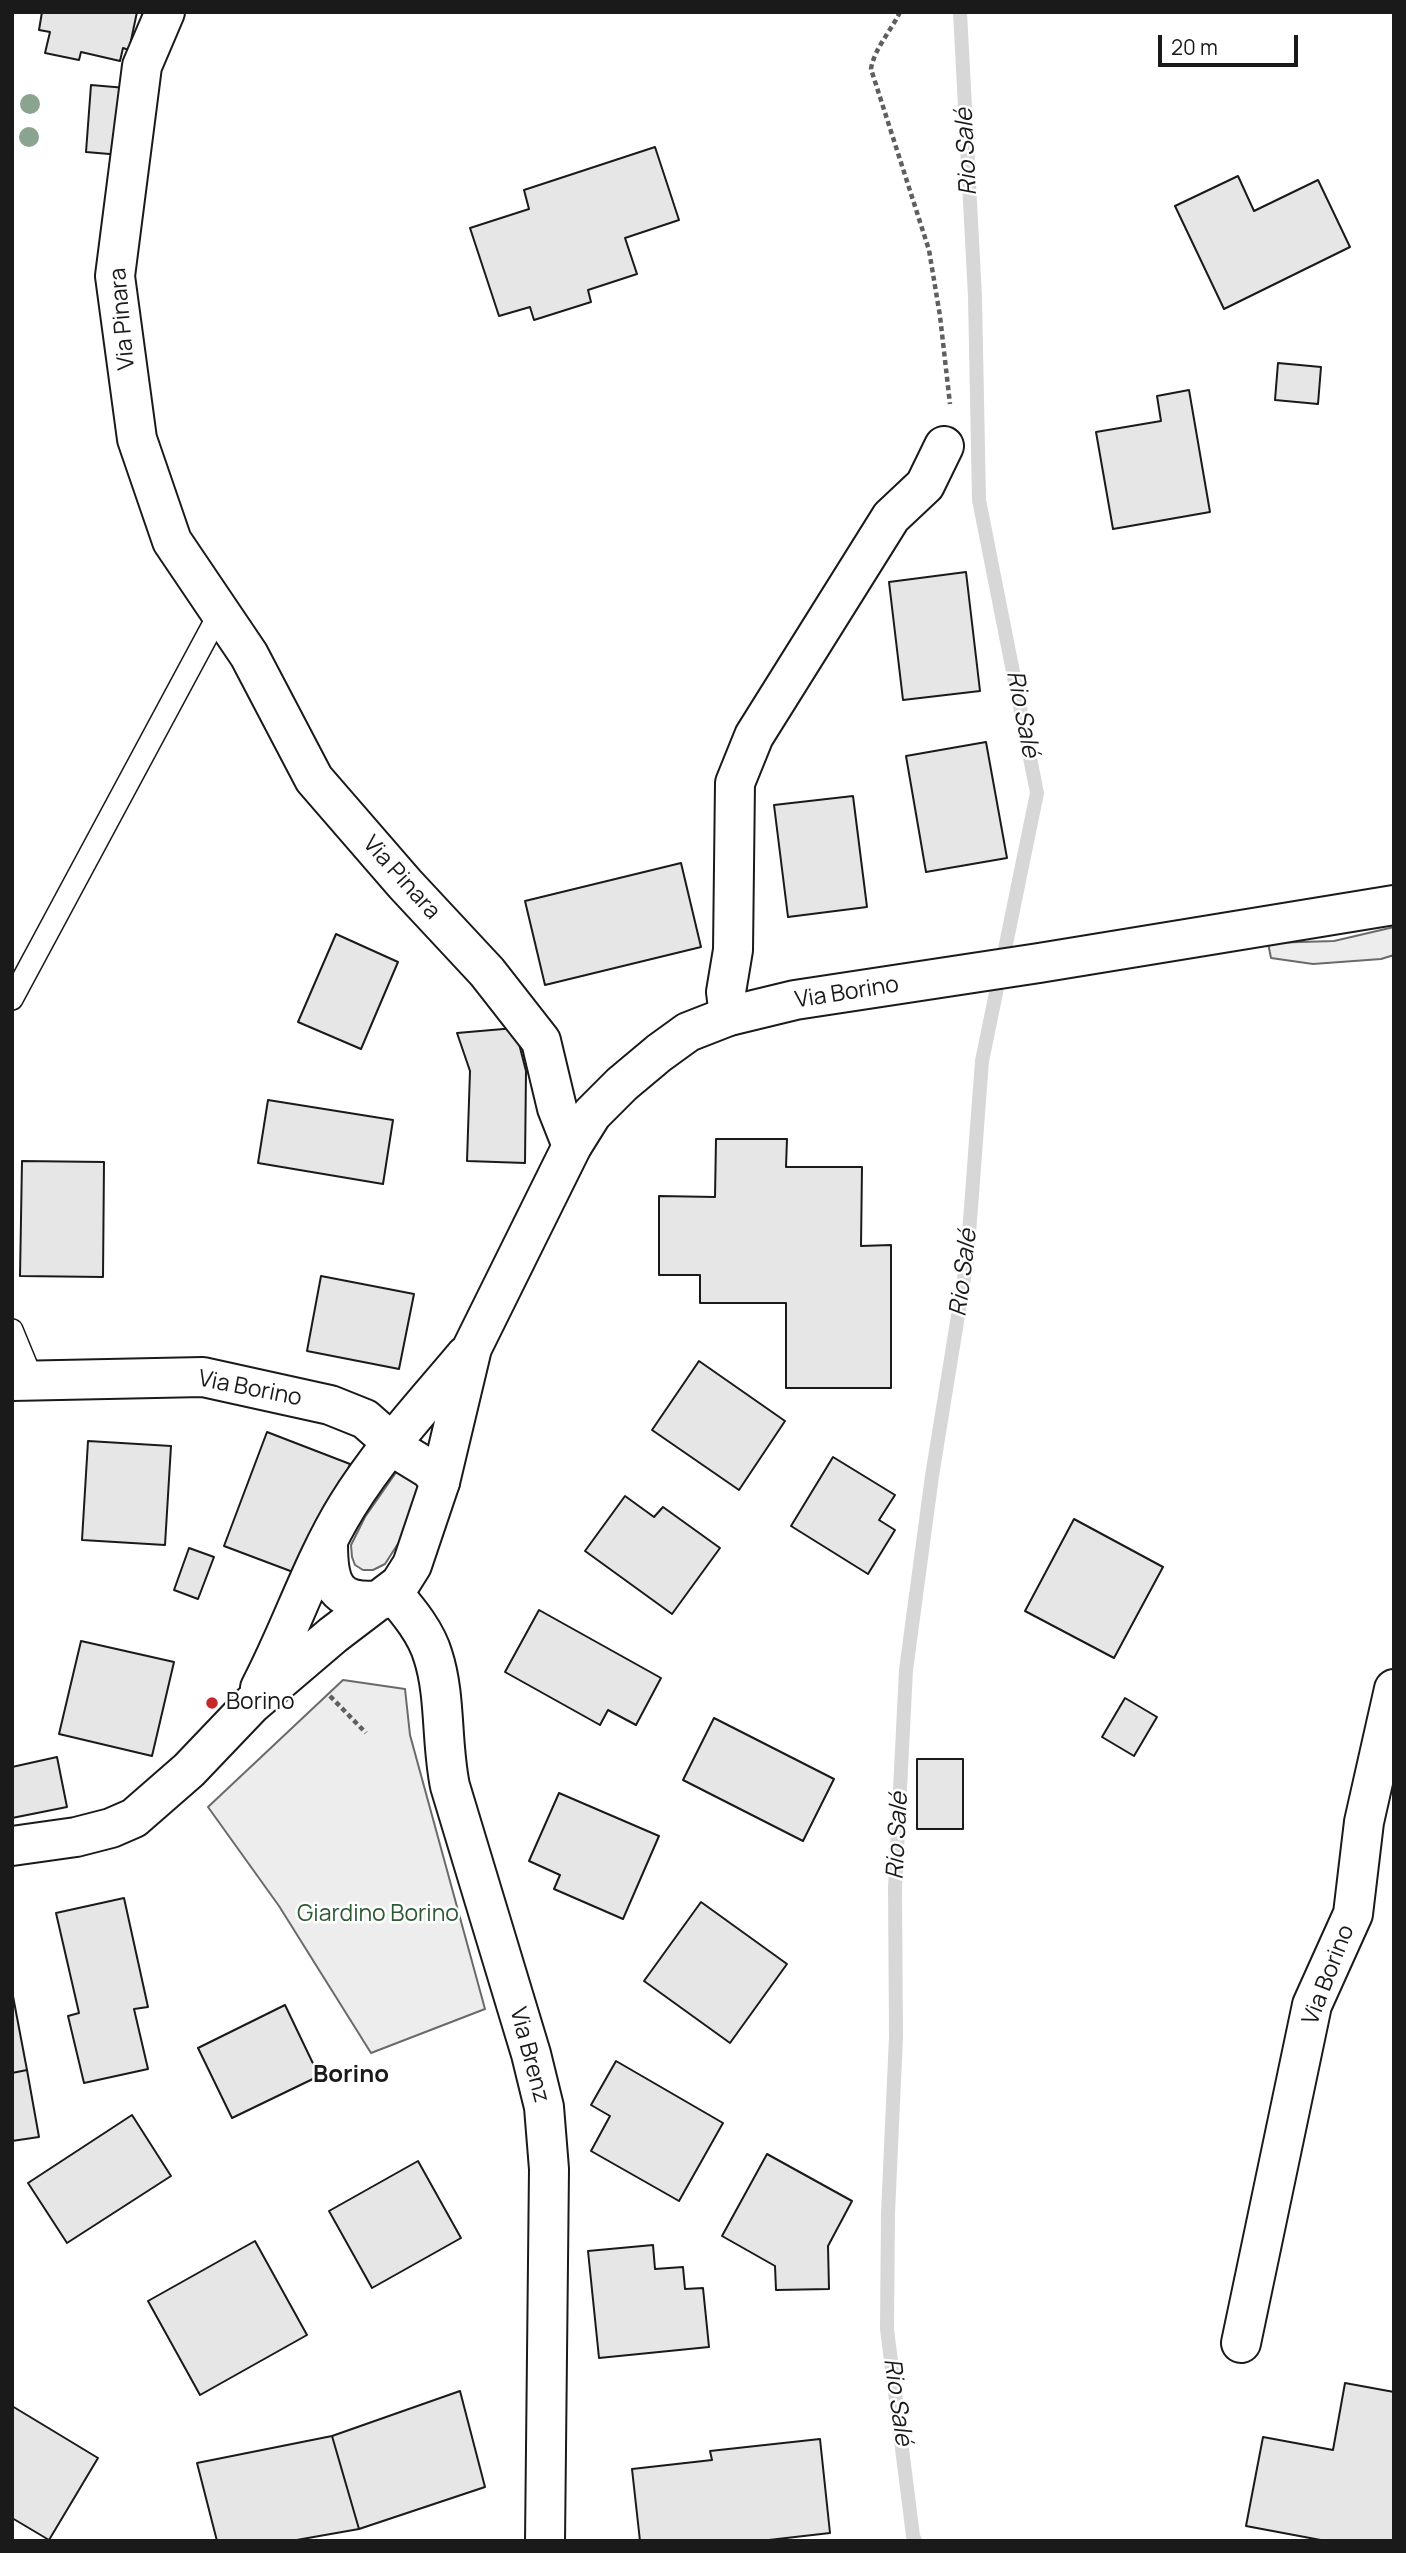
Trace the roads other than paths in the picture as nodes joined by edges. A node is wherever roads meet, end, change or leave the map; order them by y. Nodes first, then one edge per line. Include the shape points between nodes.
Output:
1 (164, 12) edge
2 (944, 446) road end
3 (220, 612) junction
4 (1394, 905) edge
5 (12, 999) edge
6 (729, 1016) junction
7 (572, 1146) junction
8 (12, 1330) edge
9 (471, 1348) junction
10 (22, 1381) edge
11 (394, 1442) junction
12 (440, 1482) junction
13 (328, 1544) junction
14 (387, 1596) junction
15 (1394, 1689) edge
16 (251, 1704) junction
17 (12, 1846) edge
18 (1241, 2343) dead end
19 (545, 2541) edge

1 - 3 street, Via Pinara via 142,66 115,276 137,439 172,541
2 - 6 street via 925,485 891,517 754,736 735,783 733,950 726,992
3 - 5 lane
3 - 7 street, Via Pinara via 314,779 487,972 541,1041 557,1108
4 - 6 street, Via Borino via 794,1000
6 - 7 street, Via Borino via 688,1032 622,1084 592,1114
7 - 9 street, Via Borino
8 - 10 lane
9 - 11 street, Via Borino
9 - 12 street, Via Borino
10 - 11 street, Via Borino via 203,1377 330,1405 365,1419
11 - 12 street, Via Borino
11 - 13 street, Via Borino via 346,1507
12 - 14 street, Via Borino via 412,1565
13 - 14 street via 328,1570 335,1588 365,1602
13 - 16 street, Via Borino
14 - 16 street, Via Borino
14 - 19 street, Via Brenz via 410,1614 433,1654 440,1680 450,1786 544,2107 548,2169
15 - 18 street, Via Borino via 1364,1822 1353,1913 1312,2005
16 - 17 street, Via Borino via 189,1770 134,1818 76,1837

